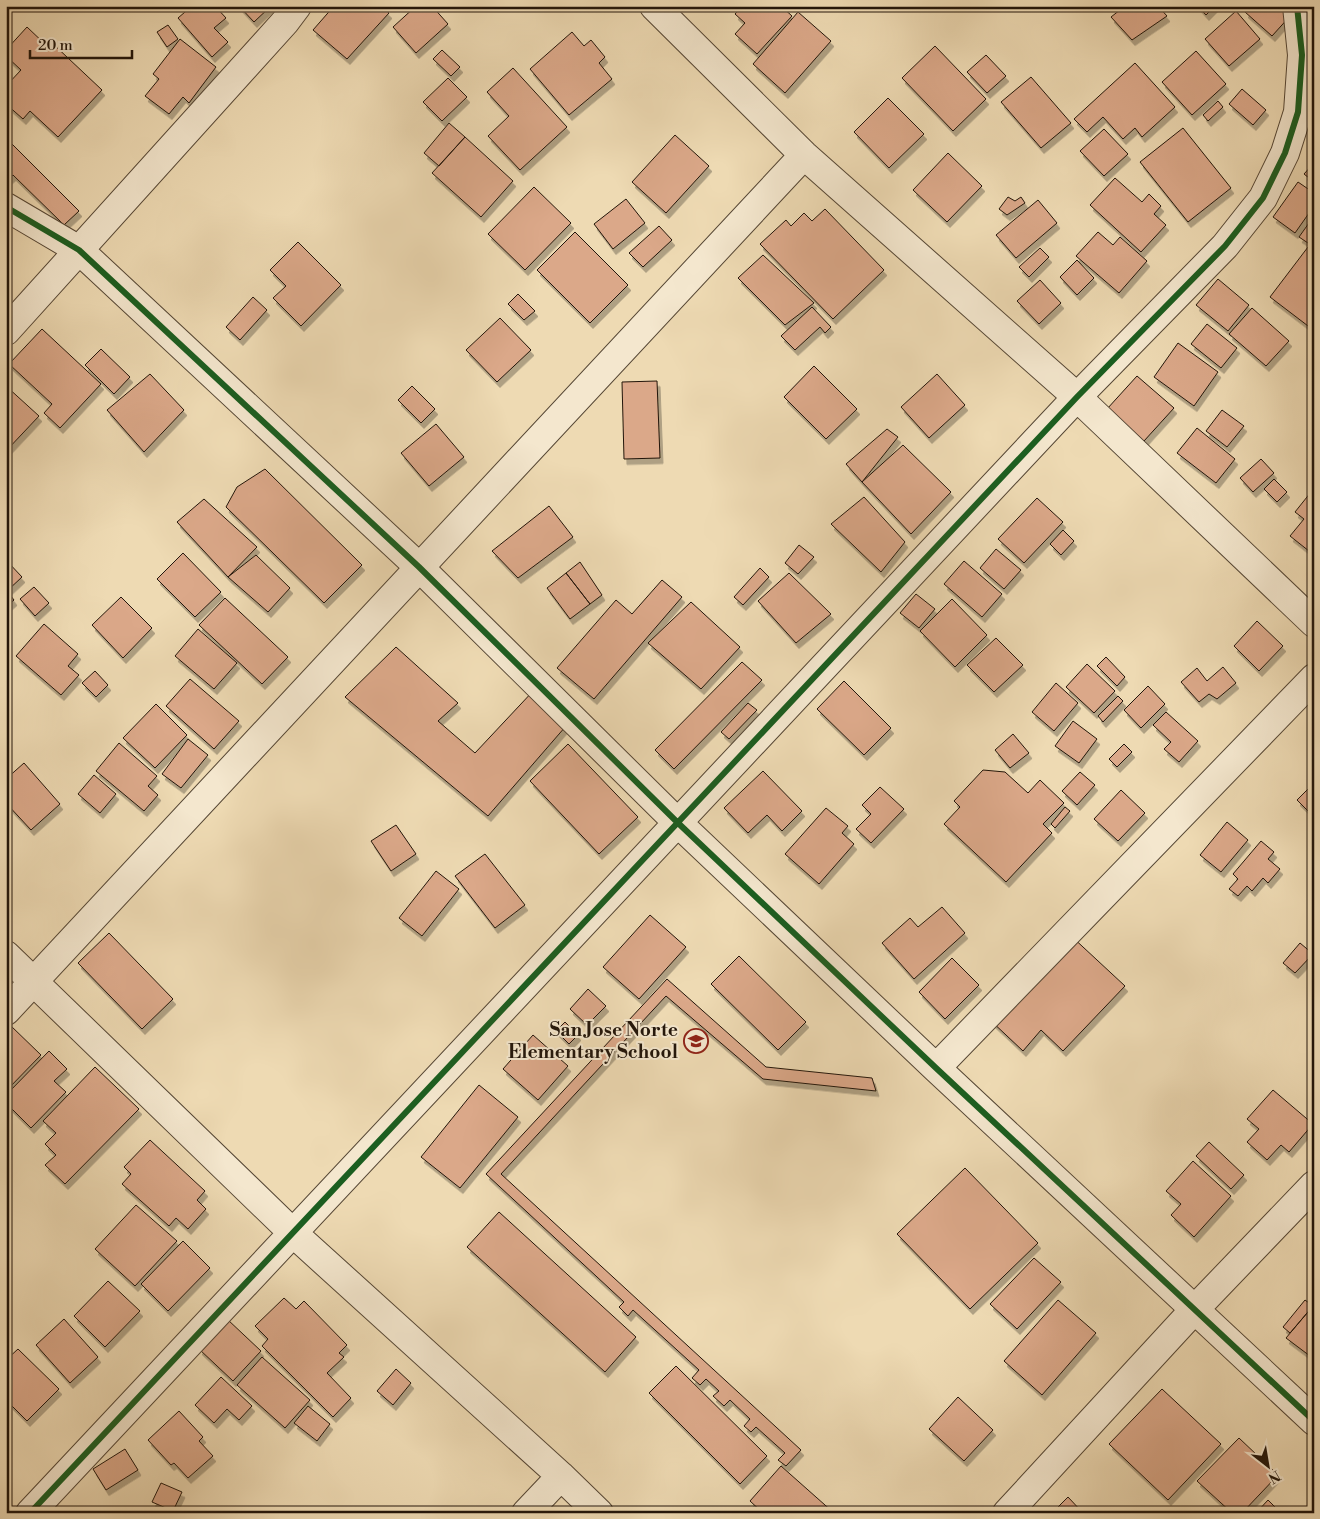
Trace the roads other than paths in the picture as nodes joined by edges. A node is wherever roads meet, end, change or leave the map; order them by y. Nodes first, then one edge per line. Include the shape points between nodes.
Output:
1 (297, 6) edge
2 (654, 6) edge
3 (1297, 6) edge
4 (804, 155) junction
5 (6, 208) edge
6 (79, 250) junction
7 (6, 331) edge
8 (1077, 398) junction
9 (419, 567) junction
10 (1314, 623) edge
11 (1314, 678) edge
12 (677, 822) junction
13 (6, 955) edge
14 (34, 981) junction
15 (6, 1011) edge
16 (936, 1068) junction
17 (1314, 1185) edge
18 (293, 1233) junction
19 (1194, 1310) junction
20 (1314, 1421) edge
21 (561, 1476) junction
22 (30, 1513) edge
23 (526, 1513) edge
24 (599, 1513) edge
25 (1007, 1513) edge

1 - 6 street
2 - 4 street
3 - 8 street via 1302,55 1298,112 1285,154 1263,198 1225,246
4 - 8 street
4 - 9 street
5 - 6 street
6 - 7 street
6 - 9 street
8 - 10 street
8 - 12 street
9 - 12 street
9 - 14 street
11 - 16 street
12 - 16 street
12 - 18 street
13 - 14 street
14 - 15 street
14 - 18 street
16 - 19 street
17 - 19 street
18 - 21 street
18 - 22 street
19 - 20 street
19 - 25 street
21 - 23 street
21 - 24 street

